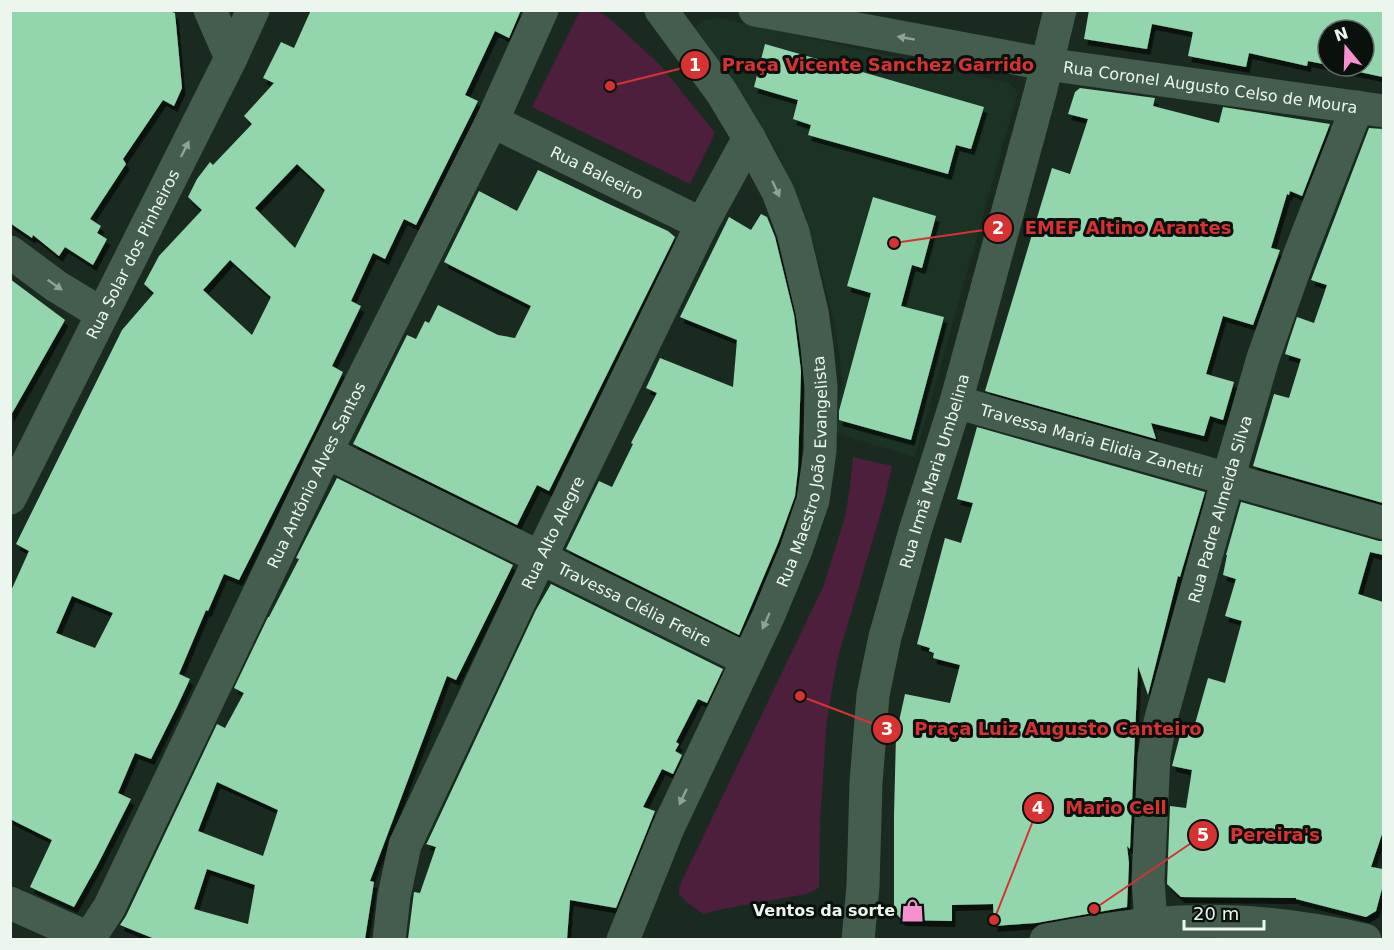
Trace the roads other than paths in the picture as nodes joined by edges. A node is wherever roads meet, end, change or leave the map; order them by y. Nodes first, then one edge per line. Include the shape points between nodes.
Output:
1 (210, 10) edge
2 (253, 10) edge
3 (542, 10) edge
4 (661, 10) edge
5 (755, 10) edge
6 (1060, 10) edge
7 (231, 58) junction
8 (1046, 64) junction
9 (1370, 109) edge
10 (492, 121) junction
11 (749, 138) junction
12 (702, 224) junction
13 (10, 252) edge
14 (102, 314) junction
15 (956, 402) junction
16 (326, 452) junction
17 (1229, 479) junction
18 (10, 498) edge
19 (1383, 523) edge
20 (540, 558) junction
21 (748, 660) junction
22 (10, 903) edge
23 (1150, 924) junction
24 (91, 939) edge
25 (389, 939) edge
26 (623, 939) edge
27 (858, 939) edge
28 (1046, 939) edge
29 (1365, 939) edge

1 - 7 street
2 - 7 street, Rua Solar dos Pinheiros
3 - 10 street, Rua Antônio Alves Santos
4 - 11 street, Rua Maestro João Evangelista via 722,93
8 -> 5 street, Rua Coronel Augusto Celso de Moura
6 - 8 street, Rua Irmã Maria Umbelina
14 -> 7 street, Rua Solar dos Pinheiros
8 - 9 street, Rua Coronel Augusto Celso de Moura
8 - 15 street, Rua Irmã Maria Umbelina
9 - 17 street, Rua Padre Almeida Silva via 1299,256 1263,358
10 - 12 street, Rua Baleeiro
10 - 16 street, Rua Antônio Alves Santos
11 - 12 street, Rua Alto Alegre
11 -> 21 street, Rua Maestro João Evangelista via 778,192 793,232 812,312 821,387 820,451 813,500 796,550
12 - 20 street, Rua Alto Alegre
13 -> 14 street
14 - 18 street, Rua Solar dos Pinheiros
15 - 17 street, Travessa Maria Elidia Zanetti
15 - 27 street, Rua Irmã Maria Umbelina via 915,531 873,695
16 - 20 street, Travessa Clélia Freire
16 - 24 street, Rua Antônio Alves Santos
17 - 19 street, Travessa Maria Elidia Zanetti
17 - 23 street, Rua Padre Almeida Silva via 1160,722 1154,756 1148,880
20 - 21 street, Travessa Clélia Freire
20 - 25 street, Rua Alto Alegre via 405,845
21 -> 26 street, Rua Maestro João Evangelista via 668,828
22 - 24 street
23 - 28 street
23 - 29 street via 1273,924

